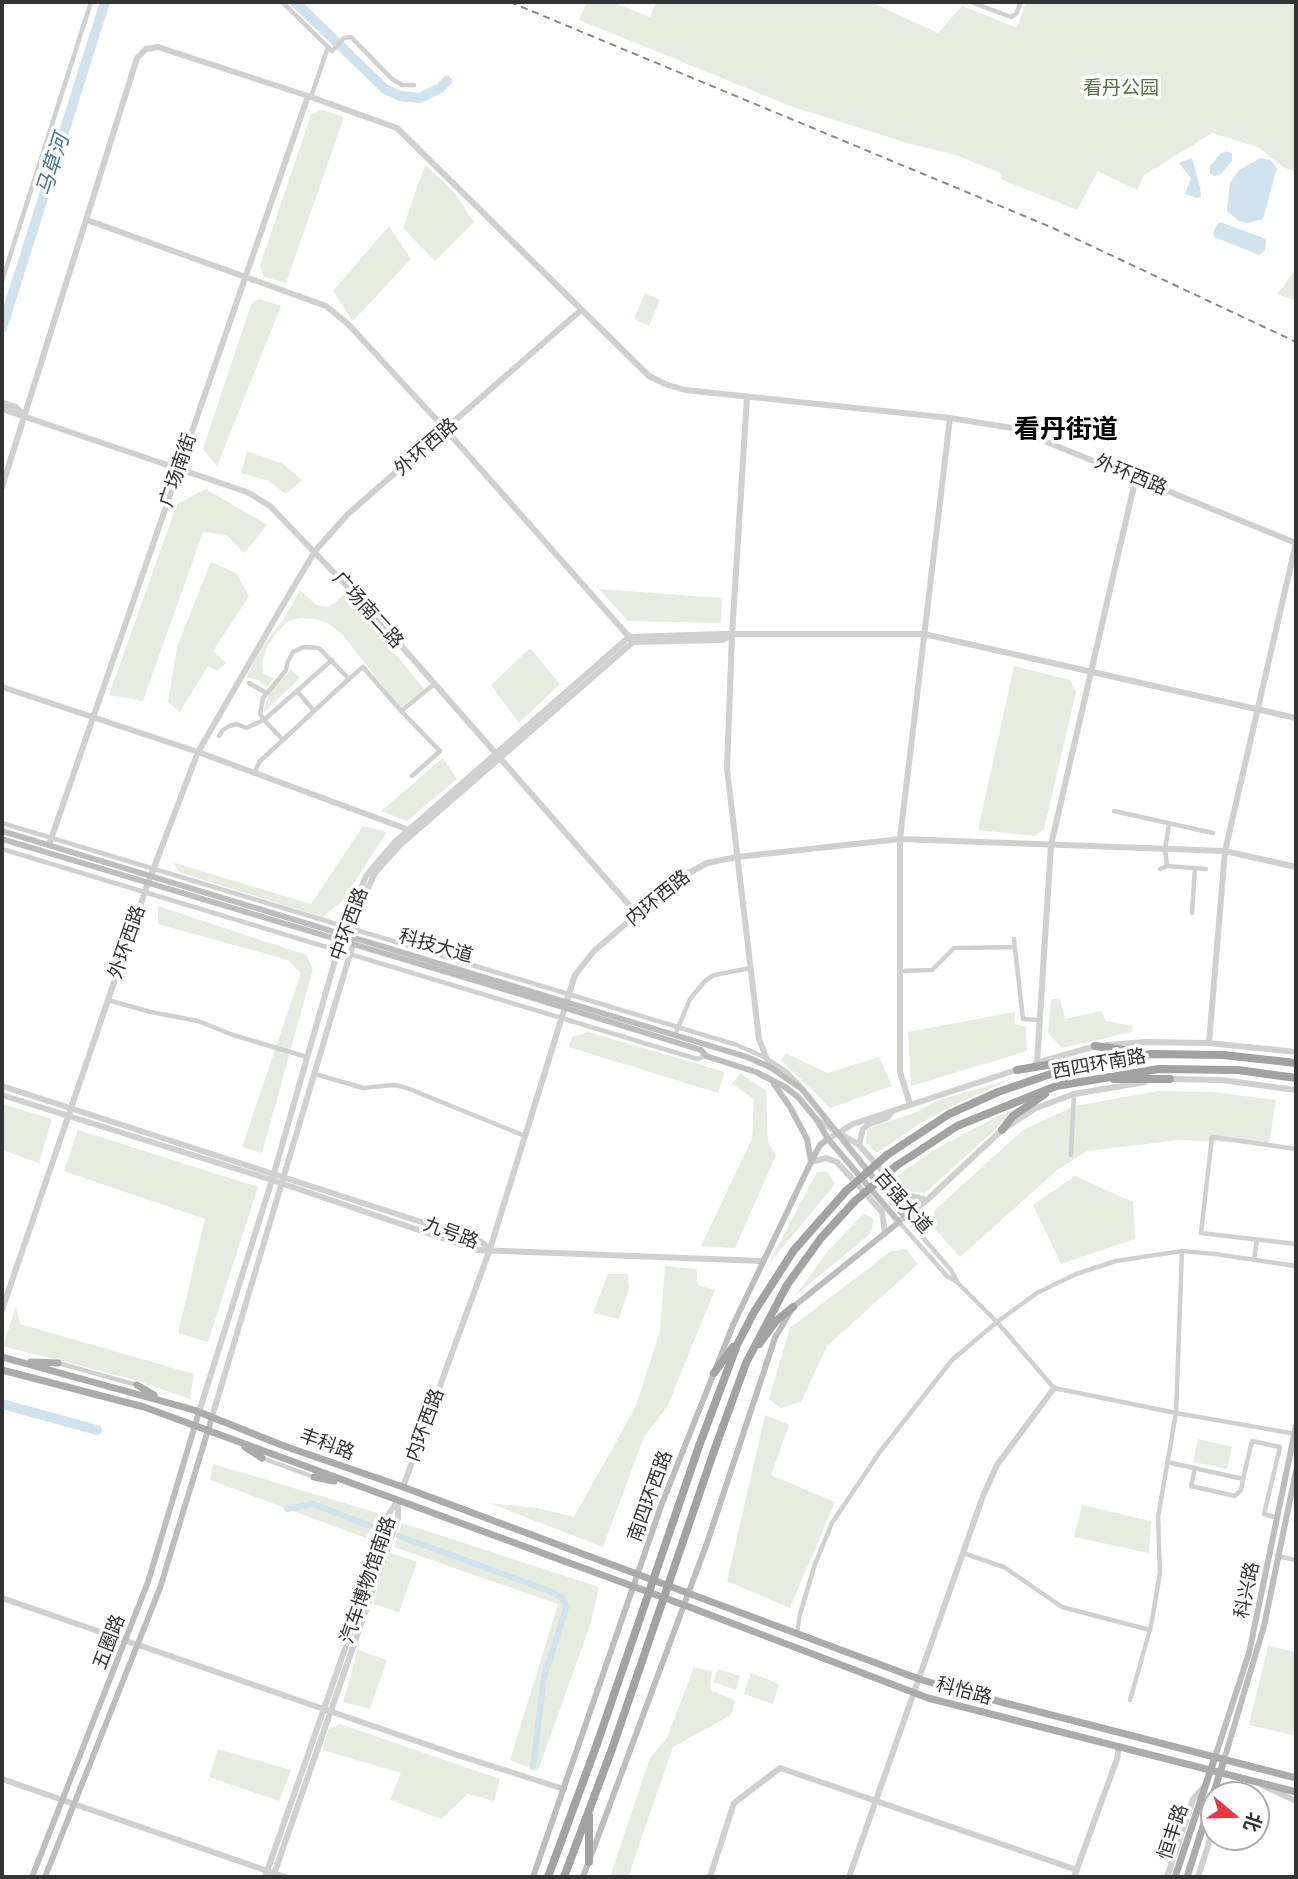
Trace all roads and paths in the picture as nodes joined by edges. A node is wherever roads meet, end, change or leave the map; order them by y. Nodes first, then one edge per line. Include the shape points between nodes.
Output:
1 (91, 2) edge
2 (282, 2) edge
3 (971, 2) edge
4 (1021, 2) edge
5 (330, 49) junction
6 (414, 85) dead end
7 (309, 97) junction
8 (87, 220) junction
9 (244, 276) junction
10 (2, 281) edge
11 (581, 310) junction
12 (747, 397) junction
13 (2, 402) edge
14 (2, 409) edge
15 (24, 415) junction
16 (950, 418) junction
17 (446, 430) junction
18 (179, 468) junction
19 (1136, 477) junction
20 (2, 487) edge
21 (1296, 543) edge
22 (315, 551) junction
23 (924, 634) junction
24 (732, 635) junction
25 (631, 639) junction
26 (332, 660) junction
27 (1090, 671) junction
28 (349, 679) junction
29 (249, 683) dead end
30 (433, 685) junction
31 (2, 687) edge
32 (296, 691) junction
33 (266, 693) junction
34 (1256, 709) junction
35 (314, 711) junction
36 (401, 712) junction
37 (94, 716) junction
38 (1296, 718) edge
39 (264, 720) junction
40 (219, 736) dead end
41 (283, 740) junction
42 (198, 752) junction
43 (498, 757) junction
44 (254, 773) junction
45 (412, 776) dead end
46 (1114, 811) dead end
47 (2, 823) edge
48 (1169, 824) junction
49 (2, 831) edge
50 (412, 831) junction
51 (1213, 833) dead end
52 (2, 839) edge
53 (900, 839) junction
54 (50, 842) junction
55 (1051, 845) junction
56 (2, 849) edge
57 (1166, 849) junction
58 (1224, 850) junction
59 (737, 857) junction
60 (1167, 866) junction
61 (1296, 867) edge
62 (154, 868) junction
63 (1195, 868) junction
64 (1160, 869) dead end
65 (1206, 869) dead end
66 (150, 880) junction
67 (145, 892) junction
68 (1192, 913) dead end
69 (636, 914) junction
70 (350, 928) junction
71 (347, 939) junction
72 (1014, 939) dead end
73 (1014, 947) junction
74 (338, 950) junction
75 (350, 954) junction
76 (751, 968) junction
77 (900, 971) junction
78 (107, 1000) junction
79 (567, 1002) junction
80 (562, 1018) junction
81 (1040, 1020) junction
82 (677, 1031) junction
83 (1209, 1043) junction
84 (1095, 1046) junction
85 (1296, 1052) edge
86 (1151, 1054) junction
87 (706, 1056) junction
88 (307, 1057) junction
89 (766, 1059) junction
90 (1037, 1063) junction
91 (1295, 1063) edge
92 (1077, 1065) junction
93 (769, 1067) junction
94 (1017, 1070) junction
95 (315, 1074) junction
96 (1294, 1077) edge
97 (1086, 1079) junction
98 (1170, 1079) junction
99 (771, 1080) junction
100 (2, 1086) edge
101 (1056, 1086) junction
102 (802, 1089) junction
103 (1296, 1090) edge
104 (1074, 1094) junction
105 (2, 1095) edge
106 (910, 1104) junction
107 (69, 1108) junction
108 (894, 1111) junction
109 (66, 1116) junction
110 (817, 1119) junction
111 (1002, 1130) junction
112 (836, 1133) junction
113 (526, 1137) junction
114 (828, 1139) junction
115 (859, 1145) junction
116 (1296, 1149) edge
117 (1071, 1154) dead end
118 (887, 1155) joint
119 (811, 1162) junction
120 (273, 1177) junction
121 (284, 1181) junction
122 (927, 1200) junction
123 (902, 1219) junction
124 (885, 1234) junction
125 (1257, 1240) junction
126 (1296, 1244) edge
127 (491, 1249) junction
128 (1182, 1251) junction
129 (1254, 1259) junction
130 (762, 1261) junction
131 (1296, 1266) edge
132 (793, 1307) junction
133 (2, 1310) edge
134 (997, 1322) junction
135 (743, 1334) junction
136 (2, 1357) edge
137 (19, 1362) junction
138 (58, 1363) joint
139 (746, 1363) junction
140 (2, 1370) edge
141 (714, 1373) junction
142 (137, 1384) joint
143 (1054, 1388) junction
144 (163, 1401) junction
145 (199, 1412) junction
146 (1176, 1413) junction
147 (212, 1418) junction
148 (195, 1426) junction
149 (208, 1430) junction
150 (1296, 1432) edge
151 (236, 1441) junction
152 (262, 1458) joint
153 (1167, 1462) junction
154 (1195, 1468) junction
155 (1296, 1471) edge
156 (314, 1476) joint
157 (1243, 1479) junction
158 (344, 1480) junction
159 (403, 1486) junction
160 (398, 1500) junction
161 (1278, 1518) junction
162 (962, 1552) junction
163 (1274, 1556) junction
164 (1296, 1560) edge
165 (638, 1574) junction
166 (634, 1587) junction
167 (689, 1593) junction
168 (2, 1598) edge
169 (684, 1605) junction
170 (1150, 1630) junction
171 (797, 1633) junction
172 (127, 1641) junction
173 (139, 1646) junction
174 (919, 1679) junction
175 (914, 1693) junction
176 (1130, 1700) dead end
177 (323, 1709) junction
178 (331, 1712) junction
179 (1119, 1747) junction
180 (1215, 1757) junction
181 (1224, 1760) junction
182 (1210, 1770) junction
183 (1220, 1773) junction
184 (1296, 1778) edge
185 (2, 1779) edge
186 (1206, 1781) edge
187 (1218, 1781) edge
188 (1250, 1781) edge
189 (1270, 1786) edge
190 (564, 1789) junction
191 (1270, 1789) edge
192 (1200, 1791) edge
193 (1296, 1792) edge
194 (1200, 1799) edge
195 (63, 1800) junction
196 (875, 1801) junction
197 (1296, 1801) edge
198 (74, 1805) junction
199 (590, 1809) junction
200 (1200, 1836) edge
201 (1206, 1851) edge
202 (589, 1862) junction
203 (1075, 1874) edge
204 (270, 1875) edge
205 (32, 1877) edge
206 (45, 1877) edge
207 (285, 1877) edge
208 (533, 1877) edge
209 (548, 1877) edge
210 (564, 1877) edge
211 (583, 1877) edge
212 (710, 1877) edge
213 (849, 1877) edge
214 (1167, 1877) edge
215 (1175, 1877) edge
216 (1187, 1877) edge
217 (1198, 1877) edge

1 - 10 street
2 - 5 street
3 - 4 street via 1011,17
5 - 6 street via 351,37 392,79
5 - 7 street
7 - 8 street via 158,47 146,49 137,58
7 - 9 street, 广场南街
7 - 11 street via 397,128
8 - 9 street
8 - 15 street
9 - 17 street via 326,306
9 - 18 street, 广场南街
11 - 12 street, 外环西路 via 649,376 685,390
11 - 17 street, 外环西路
12 - 16 street, 外环西路
12 - 24 street
13 - 15 street
14 - 15 street
15 - 18 street, 广场南二路
15 - 20 street
16 - 19 street, 外环西路 via 1012,428
16 - 23 street
17 - 22 street, 外环西路 via 348,514
17 - 25 street
18 - 22 street, 广场南二路 via 259,499
18 - 37 street, 广场南街
19 - 21 street, 外环西路
19 - 27 street
21 - 34 street
22 - 30 street, 广场南二路
22 - 42 street, 外环西路
23 - 24 street
23 - 27 street
23 - 53 street
24 - 25 street via 722,640
24 - 59 street via 727,769
25 - 43 street, 中环西路
26 - 28 street
26 - 32 street
26 - 33 street via 319,648 303,647 293,652 286,670
27 - 34 street
27 - 55 street
28 - 35 street
28 - 36 street via 363,667
29 - 33 street
30 - 36 street
30 - 43 street, 广场南二路
31 - 37 street
32 - 35 street
32 - 39 street
33 - 39 street via 260,714
34 - 38 street
34 - 58 street
35 - 41 street
36 - 45 street via 440,751
37 - 42 street
37 - 54 street, 广场南街
39 - 40 street via 246,728 229,726
39 - 41 street
41 - 44 street
42 - 44 street
42 - 62 street, 外环西路
43 - 50 street, 中环西路
43 - 69 street, 广场南二路
44 - 50 street
46 - 48 street
47 - 54 street
48 - 51 street
48 - 57 street
49 - 54 main road, 科技大道
50 - 70 street, 中环西路 via 385,851 369,872
52 - 66 main road, 科技大道
53 - 55 street, 内环西路
53 - 59 street, 内环西路
53 - 77 street
54 - 62 street
54 - 66 main road, 科技大道
55 - 57 street, 内环西路
55 - 81 street
56 - 67 street
57 - 58 street, 内环西路
57 - 60 street
58 - 61 street, 内环西路
58 - 83 street
59 - 69 street, 内环西路 via 692,869
59 - 76 street
60 - 63 street
60 - 64 street
62 - 66 street, 外环西路
62 - 70 street
63 - 65 street
63 - 68 street
66 - 67 street, 外环西路
66 - 71 main road, 科技大道
67 - 74 street
67 - 78 street, 外环西路
69 - 79 street, 内环西路 via 583,964
70 - 71 street, 中环西路
70 - 79 street
71 - 74 street, 中环西路
71 - 75 street, 中环西路
71 - 79 main road, 科技大道
72 - 73 street
73 - 77 street via 954,948 932,970
73 - 81 street via 1023,1019
74 - 75 street
74 - 88 street, 中环西路
75 - 80 street
75 - 95 street, 中环西路
76 - 82 street via 706,980 690,999
76 - 89 street via 759,1039
77 - 106 street via 901,1073
78 - 88 street via 198,1021
78 - 107 street, 外环西路
79 - 80 street, 内环西路
79 - 82 main road, 科技大道
79 - 87 main road, 科技大道 via 701,1050
80 - 87 street via 697,1059
80 - 113 street, 内环西路
81 - 90 street
82 - 89 street via 737,1045
82 - 93 main road, 科技大道
83 - 84 street, 西四环南路
83 - 85 street, 西四环南路
84 - 86 highway
84 - 90 street, 西四环南路
86 - 91 highway, 西四环南路
86 - 92 highway, 西四环南路
87 - 99 main road, 科技大道
88 - 120 street, 中环西路
89 - 93 street
89 - 102 street
90 - 94 street, 西四环南路
92 - 94 highway
92 - 118 highway, 西四环南路 via 949,1114
93 - 102 main road, 科技大道
94 - 106 street, 西四环南路
95 - 113 street via 363,1088 407,1088
95 - 121 street, 中环西路
96 - 97 highway, 西四环南路 via 1187,1068
97 - 98 highway
97 - 101 highway, 西四环南路
98 - 103 street, 西四环南路 via 1222,1080
98 - 104 street, 西四环南路
99 - 110 main road, 科技大道 via 798,1097
99 - 119 main road via 807,1139
100 - 107 street, 九号路
101 - 111 highway via 1013,1116
101 - 139 highway, 西四环南路, bridge via 957,1126 896,1166 855,1201 788,1284
102 - 112 main road, 科技大道
104 - 111 street, 西四环南路 via 1036,1108
104 - 117 street
105 - 109 street, 九号路
106 - 108 street, 西四环南路
107 - 109 street, 外环西路
107 - 120 street, 九号路
108 - 112 street, 西四环南路
108 - 115 street via 863,1129
109 - 120 street, 九号路
109 - 133 street, 外环西路
110 - 112 street
110 - 114 main road, 科技大道
111 - 122 street, 西四环南路
112 - 114 street, 西四环南路
112 - 115 street
112 - 123 main road, 百强大道
113 - 127 street, 内环西路
114 - 119 main road, 南四环西路
114 - 123 main road, 百强大道
115 - 122 street via 902,1194
116 - 125 street via 1212,1138 1201,1233
118 - 135 highway, 南四环西路, bridge via 810,1230 776,1274
119 - 124 street via 826,1158 837,1162 882,1212
119 - 130 main road, 南四环西路
120 - 121 street, 九号路
120 - 145 street, 中环西路
121 - 127 street, 九号路 via 477,1250
121 - 147 street, 中环西路
122 - 123 street, 西四环南路
123 - 124 main road
123 - 134 street, 百强大道
124 - 132 main road
125 - 126 street
125 - 129 street
127 - 130 street, 九号路
127 - 159 street, 内环西路
128 - 129 street
128 - 134 street via 1116,1261 1076,1274 1037,1293
128 - 146 street
129 - 131 street
130 - 141 main road, 南四环西路
132 - 139 highway via 776,1321
132 - 167 main road via 770,1350
134 - 143 street, 百强大道
134 - 171 street via 952,1360 832,1523 814,1564
135 - 141 highway
135 - 209 highway, 南四环西路, bridge via 699,1446
136 - 137 main road, 丰科路
137 - 138 main road
137 - 144 main road, 丰科路
138 - 142 street
139 - 199 highway, bridge
140 - 148 main road, 丰科路 via 144,1407
141 - 165 main road, 南四环西路
142 - 144 main road
143 - 146 street
143 - 162 street via 997,1465
144 - 145 main road, 丰科路
145 - 147 main road, 丰科路
145 - 148 main road, 五圈路
146 - 150 street
146 - 153 street
147 - 149 main road, 五圈路
147 - 159 main road, 丰科路
148 - 149 main road, 丰科路
148 - 172 main road, 五圈路
149 - 151 main road, 丰科路
149 - 173 main road, 五圈路
150 - 161 main road, 科兴路
151 - 152 main road
151 - 158 main road, 丰科路
152 - 156 street, 丰科路
153 - 154 street
153 - 170 street via 1158,1517 1160,1573
154 - 157 street
154 - 157 street via 1191,1486 1234,1496
155 - 163 main road, 科兴路
156 - 158 main road
157 - 161 street via 1252,1441 1280,1447 1264,1514
158 - 160 main road, 丰科路
159 - 165 main road, 丰科路
160 - 166 main road, 丰科路
160 - 177 street, 汽车博物馆南路 via 389,1514
160 - 178 street, 汽车博物馆南路 via 398,1518
161 - 163 main road, 科兴路
162 - 170 street via 1003,1567 1062,1607
162 - 174 street
163 - 164 street
163 - 180 main road, 科兴路
163 - 181 main road, 科兴路 via 1258,1651
165 - 166 main road, 南四环西路
165 - 167 main road, 科怡路
166 - 169 main road, 科怡路
166 - 190 main road, 南四环西路
167 - 169 main road
167 - 171 main road, 科怡路
168 - 172 street
169 - 175 main road, 科怡路
169 - 202 main road
170 - 176 street
171 - 174 main road, 科怡路
172 - 173 street
172 - 195 main road, 五圈路
173 - 177 street
173 - 198 main road, 五圈路
174 - 175 street
174 - 180 main road, 科怡路
175 - 179 main road, 科怡路
175 - 196 street
177 - 178 street
177 - 204 street, 汽车博物馆南路
178 - 190 street
178 - 204 street, 汽车博物馆南路
179 - 182 main road, 科怡路
179 - 203 street
180 - 181 main road, 科怡路
180 - 182 main road, 恒丰路
181 - 183 main road, 恒丰路
181 - 184 main road, 科怡路
182 - 183 main road, 科怡路
182 - 186 main road, 恒丰路
183 - 187 main road, 恒丰路
183 - 188 main road, 科怡路
185 - 195 street
189 - 193 main road, 科怡路
190 - 208 main road, 南四环西路
191 - 197 street
192 - 214 street via 1193,1799
194 - 215 main road, 恒丰路
195 - 198 street
195 - 205 main road, 五圈路
196 - 203 street
196 - 212 street via 780,1768 734,1803
196 - 213 street
198 - 204 street
198 - 206 main road, 五圈路
199 - 202 highway
199 - 210 highway
200 - 216 main road, 恒丰路
201 - 217 street
202 - 211 main road
204 - 207 street

